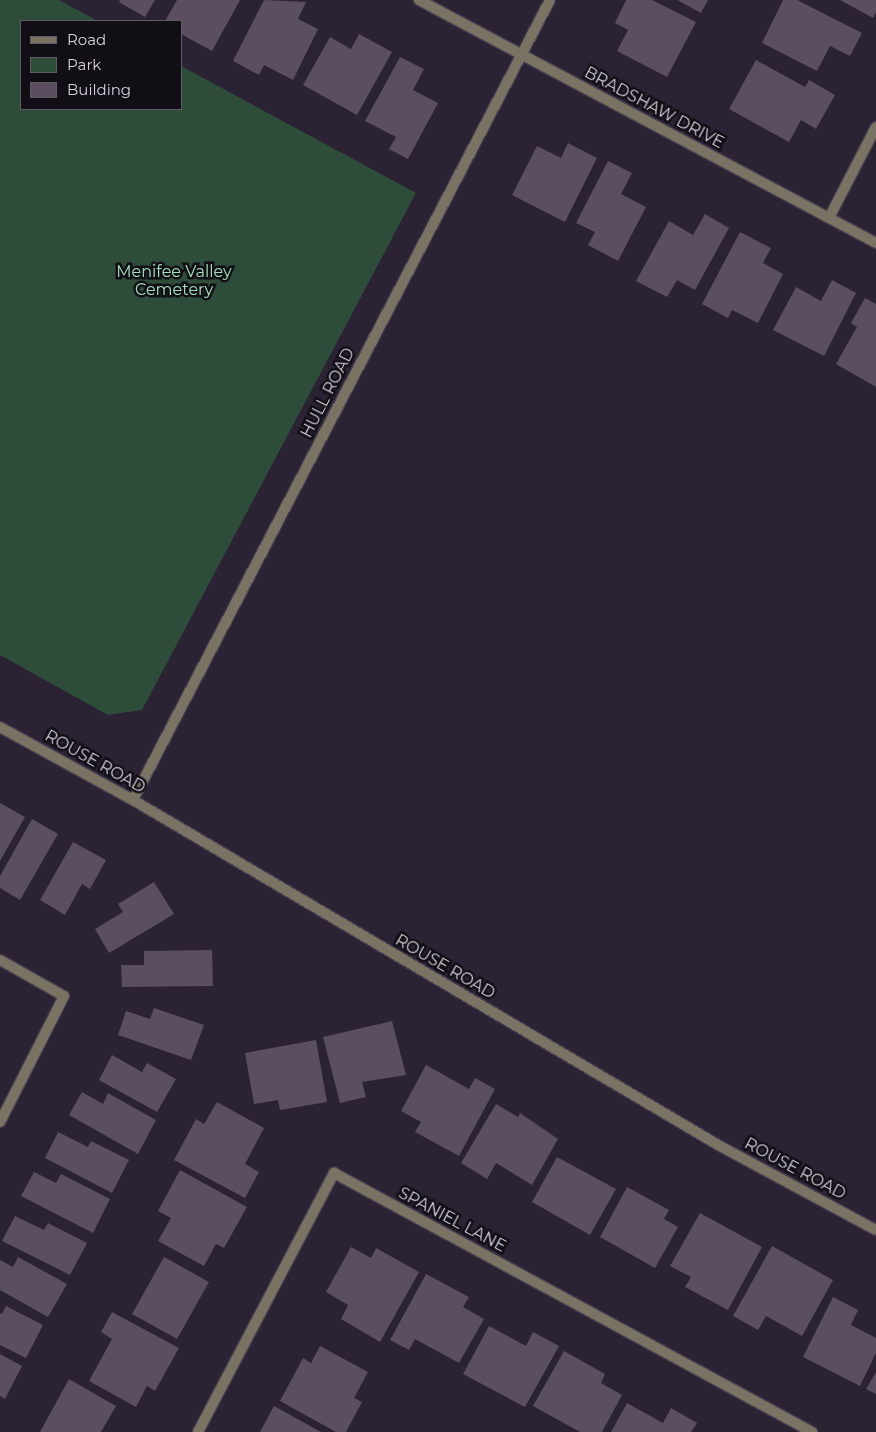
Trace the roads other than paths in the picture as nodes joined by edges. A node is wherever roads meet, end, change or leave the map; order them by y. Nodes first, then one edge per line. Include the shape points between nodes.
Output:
1 (419, 0) edge
2 (550, 0) edge
3 (521, 55) junction
4 (876, 127) edge
5 (829, 218) junction
6 (876, 243) edge
7 (0, 727) edge
8 (133, 800) junction
9 (0, 960) edge
10 (0, 1122) edge
11 (876, 1230) edge
12 (198, 1432) edge
13 (812, 1432) edge

1 - 3 street, BRADSHAW DRIVE
2 - 3 street, HULL ROAD
3 - 5 street, BRADSHAW DRIVE
3 - 8 street, HULL ROAD
4 - 5 street
5 - 6 street, BRADSHAW DRIVE
7 - 8 street, ROUSE ROAD
8 - 11 street, ROUSE ROAD via 720,1146
9 - 10 street via 64,996
12 - 13 street, SPANIEL LANE via 334,1173

